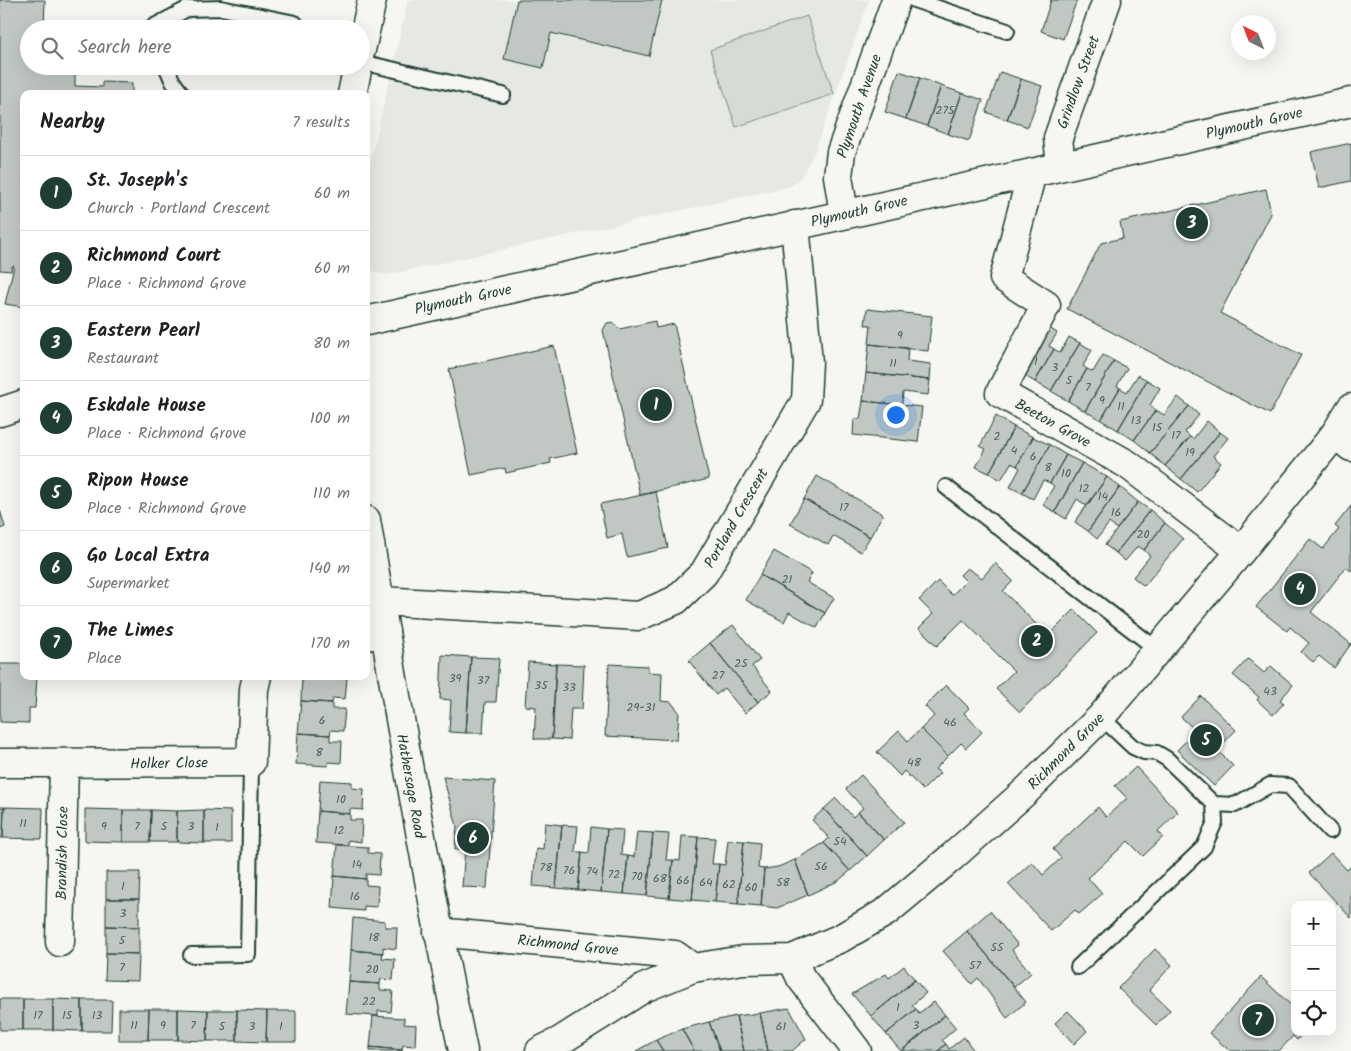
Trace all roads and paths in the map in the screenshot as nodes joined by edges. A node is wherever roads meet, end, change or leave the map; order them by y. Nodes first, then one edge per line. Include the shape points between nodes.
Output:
1 (372, 0) edge
2 (896, 0) edge
3 (914, 0) edge
4 (1107, 0) edge
5 (166, 20) edge
6 (276, 20) edge
7 (368, 20) edge
8 (1007, 30) dead end
9 (370, 64) edge
10 (170, 75) edge
11 (356, 75) edge
12 (179, 90) edge
13 (353, 90) edge
14 (503, 95) dead end
15 (1351, 102) edge
16 (1061, 166) junction
17 (1032, 173) junction
18 (844, 214) junction
19 (795, 225) junction
20 (370, 320) edge
21 (20, 405) edge
22 (1351, 408) edge
23 (0, 412) edge
24 (1343, 441) edge
25 (946, 487) dead end
26 (370, 543) edge
27 (1241, 551) junction
28 (380, 601) junction
29 (376, 634) edge
30 (1158, 650) junction
31 (256, 680) edge
32 (1101, 717) junction
33 (251, 762) junction
34 (0, 763) edge
35 (64, 764) junction
36 (1214, 804) junction
37 (1330, 830) dead end
38 (438, 932) junction
39 (60, 942) dead end
40 (191, 955) dead end
41 (792, 959) junction
42 (1078, 967) dead end
43 (693, 968) junction
44 (463, 1051) edge
45 (540, 1051) edge
46 (857, 1051) edge

1 - 7 street
2 - 18 street, Plymouth Avenue via 840,152 838,176
3 - 8 lane
4 - 16 street, Grindlow Street via 1058,138
5 - 6 lane via 187,9 221,8
9 - 14 lane
10 - 12 lane
11 - 13 street
15 - 16 street, Plymouth Grove
16 - 17 street, Plymouth Grove
17 - 18 street, Plymouth Grove
17 - 27 street, Beeton Grove via 1004,278 1046,305 1000,393 1127,464
18 - 19 street, Plymouth Grove
19 - 20 street, Plymouth Grove
19 - 28 street, Portland Crescent via 808,362 806,400 704,573 676,600 639,616
21 - 23 street
22 - 24 street, Richmond Grove
24 - 27 street, Richmond Grove
25 - 30 lane
26 - 28 street, Hathersage Road
27 - 30 street, Richmond Grove
28 - 29 street, Hathersage Road
29 - 38 street, Hathersage Road
30 - 32 street, Richmond Grove
31 - 33 street
32 - 36 lane via 1133,747 1167,759
32 - 41 street, Richmond Grove via 1026,791 886,912 841,938
33 - 35 street, Holker Close
33 - 40 lane via 248,954
34 - 35 street, Holker Close
35 - 39 street, Brandish Close
36 - 37 lane via 1235,805 1270,785 1289,786
36 - 42 lane via 1215,822 1204,847
38 - 43 street, Richmond Grove via 675,955
38 - 44 street, Hathersage Road
41 - 43 street, Richmond Grove via 743,960
41 - 46 street via 801,978
43 - 45 street, Richmond Grove via 644,988

